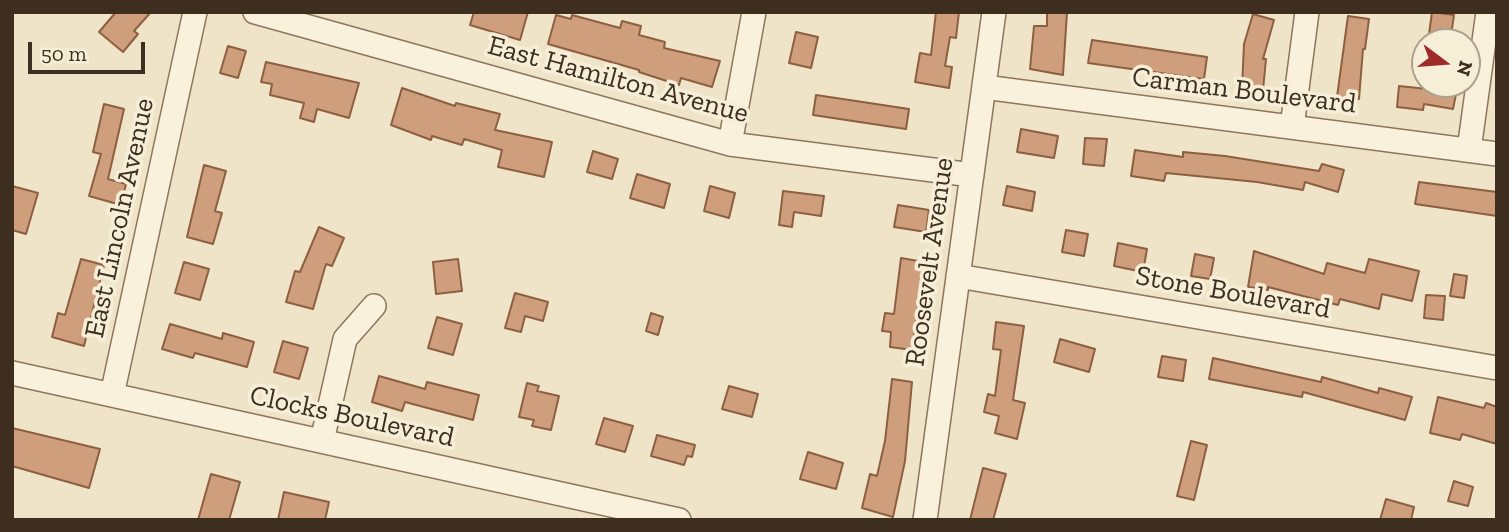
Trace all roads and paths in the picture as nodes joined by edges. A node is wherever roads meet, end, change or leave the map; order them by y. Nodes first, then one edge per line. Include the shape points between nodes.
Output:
1 (195, 12) edge
2 (255, 12) edge
3 (754, 12) edge
4 (994, 12) edge
5 (1307, 12) edge
6 (1488, 12) edge
7 (984, 87) junction
8 (1292, 127) junction
9 (730, 144) junction
10 (1469, 150) junction
11 (1497, 154) edge
12 (972, 174) junction
13 (958, 276) junction
14 (374, 306) dead end
15 (1497, 368) edge
16 (12, 373) edge
17 (112, 395) junction
18 (322, 441) junction
19 (679, 520) edge
20 (925, 520) edge

1 - 17 street, East Lincoln Avenue
2 - 9 street, East Hamilton Avenue
3 - 9 street
4 - 7 street, Roosevelt Avenue
5 - 8 street
6 - 10 street
7 - 8 street, Carman Boulevard
7 - 12 street, Roosevelt Avenue
8 - 10 street, Carman Boulevard
9 - 12 street, East Hamilton Avenue
10 - 11 street, Carman Boulevard
12 - 13 street, Roosevelt Avenue
13 - 15 street, Stone Boulevard
13 - 20 street, Roosevelt Avenue
14 - 18 street via 345,339
16 - 17 street, Clocks Boulevard
17 - 18 street, Clocks Boulevard
18 - 19 street, Clocks Boulevard

